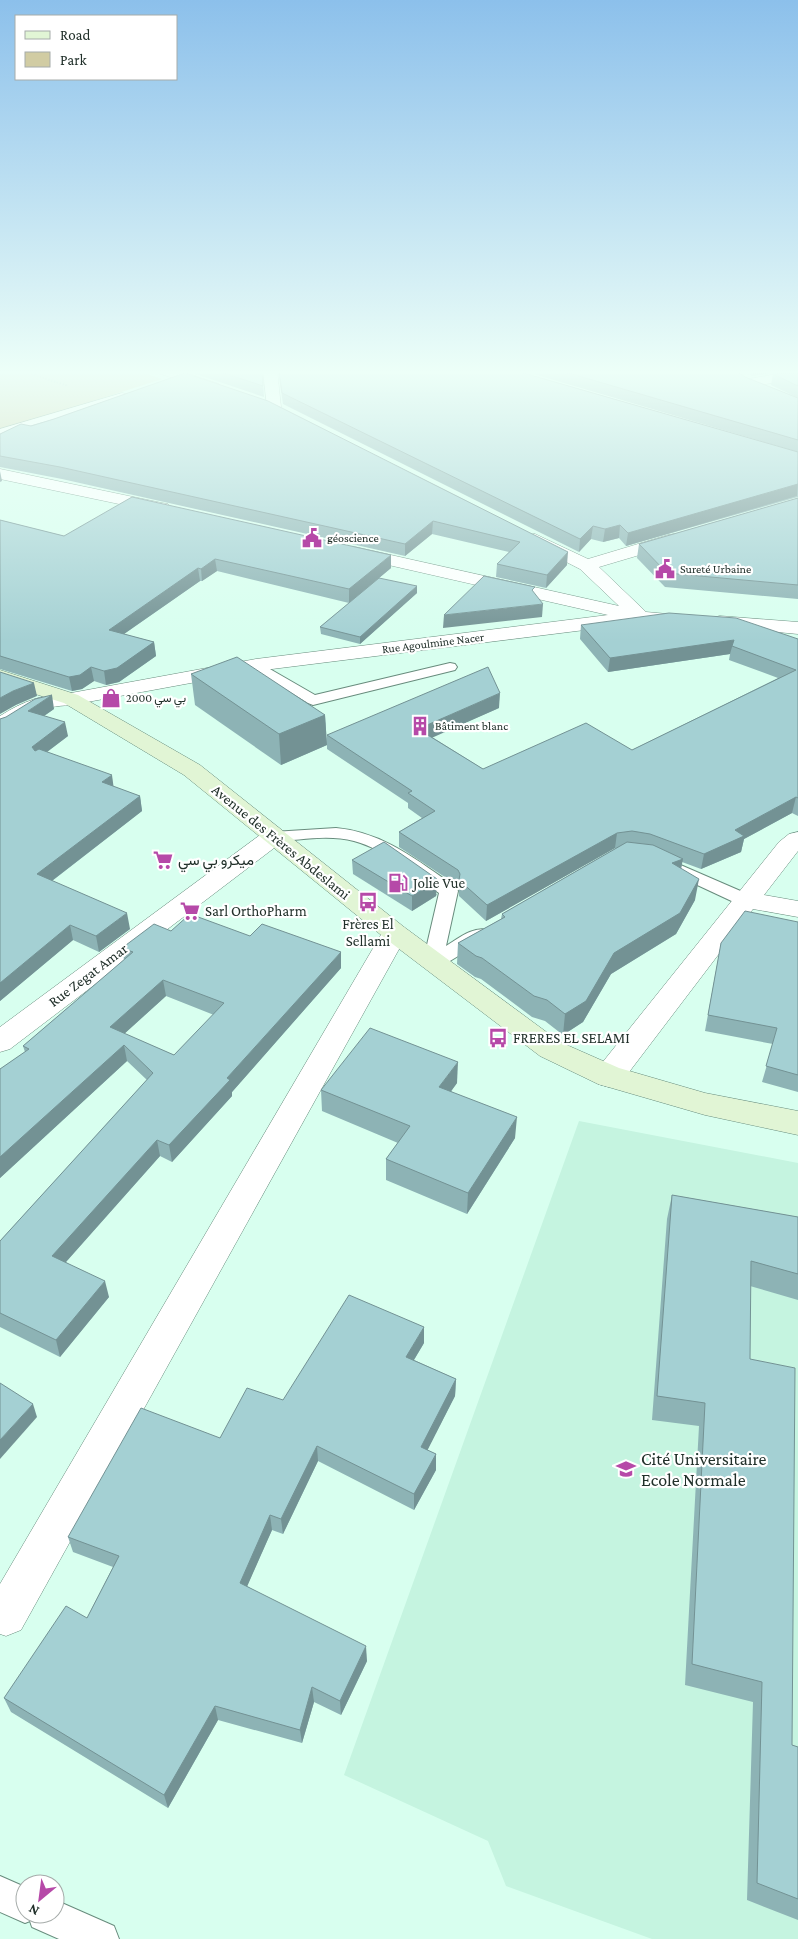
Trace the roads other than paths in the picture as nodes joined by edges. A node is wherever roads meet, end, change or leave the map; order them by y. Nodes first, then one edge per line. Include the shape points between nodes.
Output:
1 (0, 474) edge
2 (183, 513) edge
3 (524, 533) edge
4 (690, 534) edge
5 (339, 548) edge
6 (586, 565) junction
7 (641, 617) junction
8 (798, 628) edge
9 (256, 665) junction
10 (450, 667) dead end
11 (0, 676) edge
12 (71, 699) junction
13 (0, 726) edge
14 (273, 837) junction
15 (798, 838) edge
16 (656, 859) edge
17 (745, 900) junction
18 (798, 908) edge
19 (492, 928) edge
20 (395, 933) junction
21 (433, 962) junction
22 (0, 1042) edge
23 (610, 1076) junction
24 (798, 1123) edge
25 (6, 1615) dead end
26 (0, 1894) edge
27 (15, 1901) edge
28 (65, 1923) edge
29 (101, 1939) edge

1 - 2 street
3 - 6 street
4 - 6 street
5 - 7 street
6 - 7 street
7 - 8 street, Rue Agoulmine Nacer
7 - 9 street, Rue Agoulmine Nacer
9 - 10 lane via 313,700
9 - 12 street, Rue Agoulmine Nacer
11 - 12 main road, Avenue des Frères Abdeslami
12 - 13 street, Rue Agoulmine Nacer via 46,700 29,706
12 - 14 main road, Avenue des Frères Abdeslami via 192,770
14 - 20 main road, Avenue des Frères Abdeslami
14 - 21 lane via 338,834 358,837 392,852 448,891
14 - 22 street, Rue Zegat Amar
15 - 17 street
16 - 17 lane
17 - 18 street
17 - 23 street
19 - 21 lane
20 - 21 main road, Avenue des Frères Abdeslami
20 - 25 street
21 - 23 main road, Avenue des Frères Abdeslami via 550,1049
23 - 24 main road, Avenue des Frères Abdeslami via 705,1104
26 - 27 lane
28 - 29 lane

